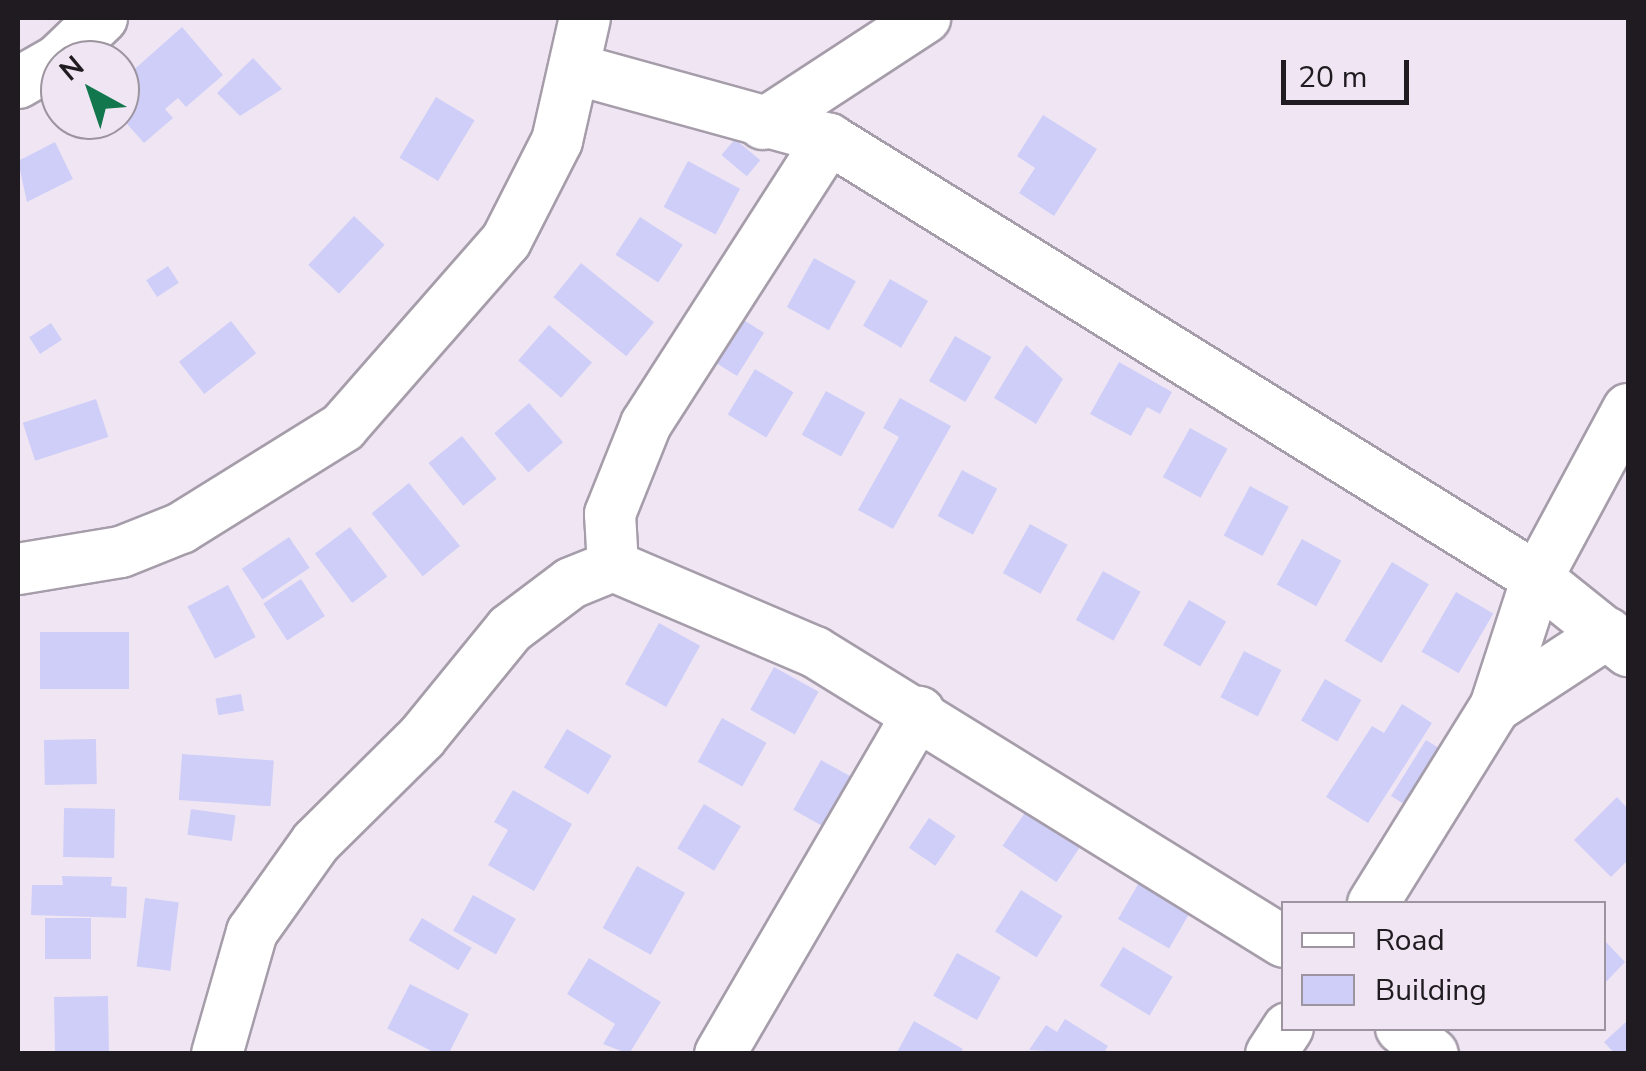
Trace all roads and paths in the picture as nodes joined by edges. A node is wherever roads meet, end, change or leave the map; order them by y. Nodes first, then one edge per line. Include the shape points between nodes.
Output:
1 (102, 18) edge
2 (585, 18) edge
3 (925, 18) edge
4 (575, 69) junction
5 (18, 83) edge
6 (763, 124) junction
7 (829, 140) junction
8 (1628, 410) edge
9 (613, 566) junction
10 (18, 568) edge
11 (1536, 578) junction
12 (1618, 642) edge
13 (1495, 706) junction
14 (919, 712) junction
15 (1374, 901) edge
16 (1281, 940) edge
17 (1286, 1031) edge
18 (1406, 1031) edge
19 (217, 1054) edge
20 (720, 1054) edge
21 (1271, 1054) edge
22 (1433, 1054) edge

1 - 5 street via 58,60
2 - 4 street
3 - 6 street
4 - 6 street via 692,97
4 - 10 street via 557,140 506,241 343,427 181,528 121,552
6 - 7 street
7 - 9 street via 646,424 610,514
7 - 11 street
8 - 11 street
9 - 14 street via 780,636
9 - 19 street via 571,583 510,630 422,738 316,842 252,932
11 - 12 street
11 - 13 street
12 - 13 street
13 - 15 street
14 - 16 street
14 - 20 street
17 - 21 street
18 - 22 street

